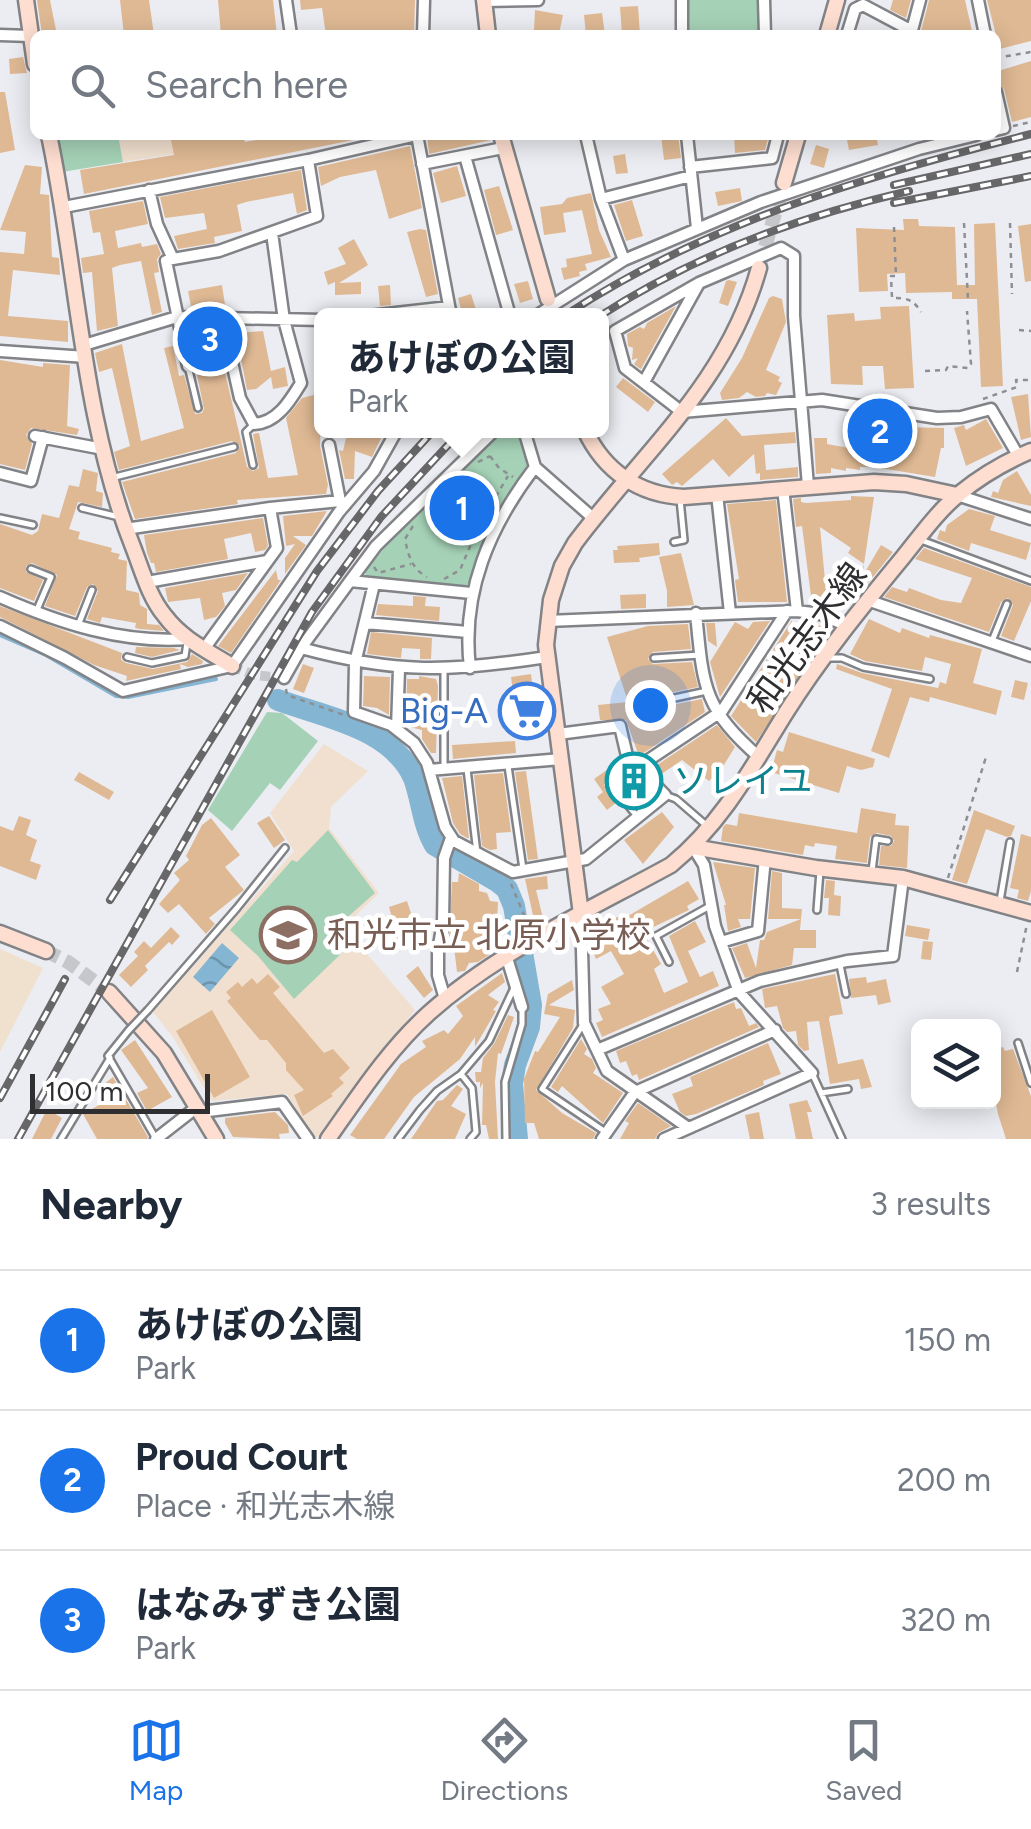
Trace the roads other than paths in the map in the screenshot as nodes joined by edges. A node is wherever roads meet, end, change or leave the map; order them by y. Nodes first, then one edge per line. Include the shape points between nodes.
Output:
1 (26, 0) edge
2 (286, 0) edge
3 (424, 0) edge
4 (484, 0) edge
5 (538, 0) edge
6 (682, 0) edge
7 (764, 0) edge
8 (837, 0) edge
9 (920, 0) edge
10 (978, 0) edge
11 (30, 30) edge
12 (291, 30) edge
13 (424, 30) edge
14 (487, 30) edge
15 (682, 30) edge
16 (765, 30) edge
17 (828, 30) edge
18 (849, 30) edge
19 (906, 30) edge
20 (913, 30) edge
21 (984, 30) edge
22 (0, 35) edge
23 (30, 36) edge
24 (50, 140) edge
25 (395, 140) edge
26 (418, 140) edge
27 (587, 140) edge
28 (688, 140) edge
29 (777, 140) edge
30 (797, 140) edge
31 (916, 140) edge
32 (956, 140) edge
33 (502, 142) edge
34 (919, 149) junction
35 (464, 156) junction
36 (308, 160) junction
37 (422, 164) junction
38 (691, 172) junction
39 (784, 183) tunnel mouth
40 (150, 190) junction
41 (601, 200) junction
42 (64, 207) junction
43 (697, 228) junction
44 (272, 232) junction
45 (173, 259) junction
46 (624, 260) junction
47 (759, 268) tunnel mouth
48 (699, 282) junction
49 (548, 299) dead end
50 (449, 308) edge
51 (508, 308) edge
52 (549, 308) edge
53 (176, 317) junction
54 (284, 320) junction
55 (314, 320) edge
56 (0, 351) edge
57 (85, 351) junction
58 (188, 366) junction
59 (644, 382) junction
60 (802, 402) junction
61 (198, 408) dead end
62 (682, 412) junction
63 (254, 424) junction
64 (389, 438) edge
65 (486, 438) edge
66 (526, 438) edge
67 (590, 438) edge
68 (330, 446) dead end
69 (234, 447) dead end
70 (103, 449) junction
71 (1025, 454) edge
72 (253, 465) dead end
73 (535, 467) junction
74 (0, 473) edge
75 (110, 478) junction
76 (626, 480) junction
77 (808, 486) junction
78 (782, 488) junction
79 (717, 494) junction
80 (957, 495) junction
81 (680, 497) junction
82 (343, 502) junction
83 (82, 508) dead end
84 (270, 508) junction
85 (0, 518) edge
86 (593, 518) junction
87 (1031, 519) edge
88 (124, 523) junction
89 (33, 524) dead end
90 (918, 539) junction
91 (674, 542) dead end
92 (268, 561) junction
93 (30, 570) dead end
94 (1031, 581) edge
95 (147, 582) junction
96 (350, 582) junction
97 (374, 584) junction
98 (92, 590) dead end
99 (471, 593) junction
100 (0, 597) edge
101 (867, 600) junction
102 (1008, 604) dead end
103 (792, 611) junction
104 (36, 612) junction
105 (730, 613) junction
106 (696, 614) junction
107 (547, 621) junction
108 (365, 623) junction
109 (0, 626) edge
110 (78, 626) junction
111 (847, 626) junction
112 (468, 632) junction
113 (188, 639) junction
114 (991, 643) junction
115 (301, 648) junction
116 (204, 649) junction
117 (700, 656) junction
118 (1031, 656) edge
119 (547, 657) junction
120 (127, 658) dead end
121 (654, 658) dead end
122 (825, 658) junction
123 (355, 663) junction
124 (232, 666) junction
125 (470, 668) junction
126 (399, 669) junction
127 (444, 670) junction
128 (284, 678) road end
129 (930, 679) dead end
130 (707, 690) junction
131 (656, 702) dead end
132 (717, 716) junction
133 (397, 729) junction
134 (558, 734) junction
135 (760, 758) junction
136 (560, 759) junction
137 (508, 763) junction
138 (467, 766) junction
139 (638, 767) junction
140 (444, 768) junction
141 (429, 770) junction
142 (610, 783) dead end
143 (665, 795) junction
144 (638, 818) junction
145 (710, 827) junction
146 (888, 840) dead end
147 (1010, 842) dead end
148 (693, 846) junction
149 (285, 848) dead end
150 (448, 848) junction
151 (477, 853) junction
152 (764, 858) junction
153 (575, 863) junction
154 (820, 868) junction
155 (523, 871) junction
156 (872, 874) junction
157 (903, 878) junction
158 (999, 904) junction
159 (711, 905) junction
160 (817, 910) dead end
161 (1030, 913) edge
162 (582, 914) junction
163 (0, 933) edge
164 (721, 942) junction
165 (46, 951) tunnel mouth
166 (510, 956) junction
167 (669, 962) dead end
168 (840, 962) junction
169 (516, 985) junction
170 (110, 992) tunnel mouth
171 (740, 992) junction
172 (846, 994) dead end
173 (445, 999) junction
174 (522, 1007) joint
175 (584, 1023) junction
176 (776, 1030) junction
177 (1018, 1043) dead end
178 (598, 1050) junction
179 (110, 1058) junction
180 (812, 1073) junction
181 (461, 1074) junction
182 (1031, 1083) edge
183 (848, 1088) dead end
184 (635, 1092) junction
185 (821, 1093) junction
186 (198, 1110) junction
187 (687, 1127) junction
188 (605, 1136) edge
189 (332, 1138) edge
190 (62, 1139) edge
191 (156, 1139) edge
192 (216, 1139) edge
193 (308, 1139) edge
194 (398, 1139) edge
195 (470, 1139) edge
196 (506, 1139) edge
197 (664, 1139) edge
198 (842, 1139) edge

1 - 11 street
2 - 12 street
3 - 13 street
4 - 5 street
4 - 14 street
6 - 15 street
7 - 16 street
8 - 17 street
9 - 20 street
10 - 21 street
18 - 19 street via 862,6
22 - 23 street
24 - 42 street
25 - 36 street
26 - 37 street
27 - 41 street
28 - 38 street
29 - 38 street via 772,158
30 - 39 street
31 - 34 street
32 - 34 street
33 - 35 street
33 - 49 street
34 - 43 street
35 - 37 street
35 - 51 street
36 - 40 street
36 - 44 street via 317,216
37 - 50 street
38 - 41 street
38 - 43 street
40 - 42 street
40 - 45 street via 156,224
41 - 46 street
42 - 57 street
43 - 46 street
44 - 45 street
44 - 54 street
45 - 53 street via 166,261
46 - 52 street
47 - 62 street via 737,332
48 - 59 street
48 - 59 street via 615,331 625,368
48 - 60 street via 781,248 794,256
53 - 54 street
53 - 57 street
53 - 58 street
54 - 55 street
54 - 63 street via 301,383 288,405 266,424
56 - 57 street
57 - 70 street
58 - 61 lane
58 - 63 street via 231,358
59 - 62 street
60 - 62 street
60 - 71 street via 937,418 991,410
60 - 77 street
62 - 76 street
63 - 72 lane via 246,432
64 - 82 street via 374,471
65 - 96 street via 376,546
66 - 73 street
67 - 76 street
68 - 82 street
69 - 75 lane
70 - 74 street via 39,436 32,481
70 - 75 street
71 - 80 street, 和光志木線
73 - 86 street
73 - 99 street via 498,521
75 - 88 street
76 - 81 street
76 - 86 street
77 - 78 street
77 - 80 street via 874,482
78 - 79 street
78 - 103 street
79 - 81 street
79 - 105 street
80 - 87 street
80 - 90 street, 和光志木線
81 - 91 lane via 684,540
82 - 84 street
82 - 124 street
83 - 88 lane
84 - 88 street
84 - 92 street via 277,548
85 - 89 lane
86 - 107 street via 562,566
88 - 95 street
90 - 94 lane
90 - 101 street, 和光志木線
92 - 95 street
92 - 116 street
93 - 104 lane via 51,577
95 - 113 street via 162,613
96 - 97 street
96 - 115 street
97 - 99 street
97 - 108 street
98 - 110 lane
99 - 112 street
100 - 104 street
101 - 111 street, 和光志木線
101 - 114 street
102 - 114 lane
103 - 105 street
103 - 111 street
103 - 132 street
104 - 110 street
105 - 106 street
106 - 107 street
106 - 117 street
107 - 119 street
108 - 112 street
108 - 123 street
109 - 124 street via 123,691
110 - 113 street via 146,640
111 - 122 street, 和光志木線
112 - 125 street
113 - 116 street
113 - 120 lane via 185,656 152,663
114 - 118 street
115 - 123 street
115 - 128 street
116 - 124 street
117 - 121 lane
117 - 130 street
119 - 125 street
119 - 134 street
122 - 129 lane
122 - 135 street, 和光志木線
123 - 126 street
123 - 133 street via 354,712
125 - 127 street
126 - 127 street
126 - 133 street
127 - 140 lane
130 - 131 lane
130 - 132 street
132 - 135 street
132 - 139 street
133 - 141 street
134 - 136 street
134 - 139 street via 620,726 627,756
135 - 145 street, 和光志木線
136 - 137 street
136 - 153 street
137 - 138 street
137 - 155 lane
138 - 140 street
138 - 151 lane
139 - 143 street
140 - 141 street
141 - 150 street
142 - 144 lane
143 - 144 street
143 - 145 lane
144 - 153 street
145 - 148 street, 和光志木線
146 - 156 lane via 876,839
147 - 158 lane
148 - 152 street
148 - 159 street
148 - 162 street, 和光志木線
149 - 179 lane, bridge
150 - 151 street
150 - 173 street via 438,975
151 - 155 street
152 - 154 street
152 - 164 street via 758,932
153 - 155 street
153 - 162 street
154 - 156 street
154 - 160 lane
156 - 157 street
157 - 158 street
157 - 168 street via 893,956
158 - 161 street
159 - 164 street
159 - 167 lane via 656,936
162 - 166 street, 和光志木線 via 529,938
162 - 175 street
163 - 165 street
164 - 171 street
166 - 169 street
166 - 173 street, 和光志木線
168 - 171 street
168 - 172 lane
169 - 174 street
169 - 181 lane via 489,1041
170 - 186 street via 149,1032
171 - 176 street
171 - 178 street
173 - 189 street, 和光志木線 via 384,1061
174 - 196 lane via 506,1082
175 - 178 street
175 - 188 lane via 542,1089
176 - 180 street
176 - 184 street
177 - 182 lane
178 - 184 street via 608,1071
179 - 190 lane
179 - 191 lane
180 - 185 lane
180 - 187 street
181 - 194 lane via 437,1091
181 - 195 lane via 472,1088 476,1132
183 - 185 lane
184 - 187 street
184 - 188 street
185 - 198 lane
186 - 191 street
186 - 192 street
186 - 193 street via 282,1102
187 - 197 street

